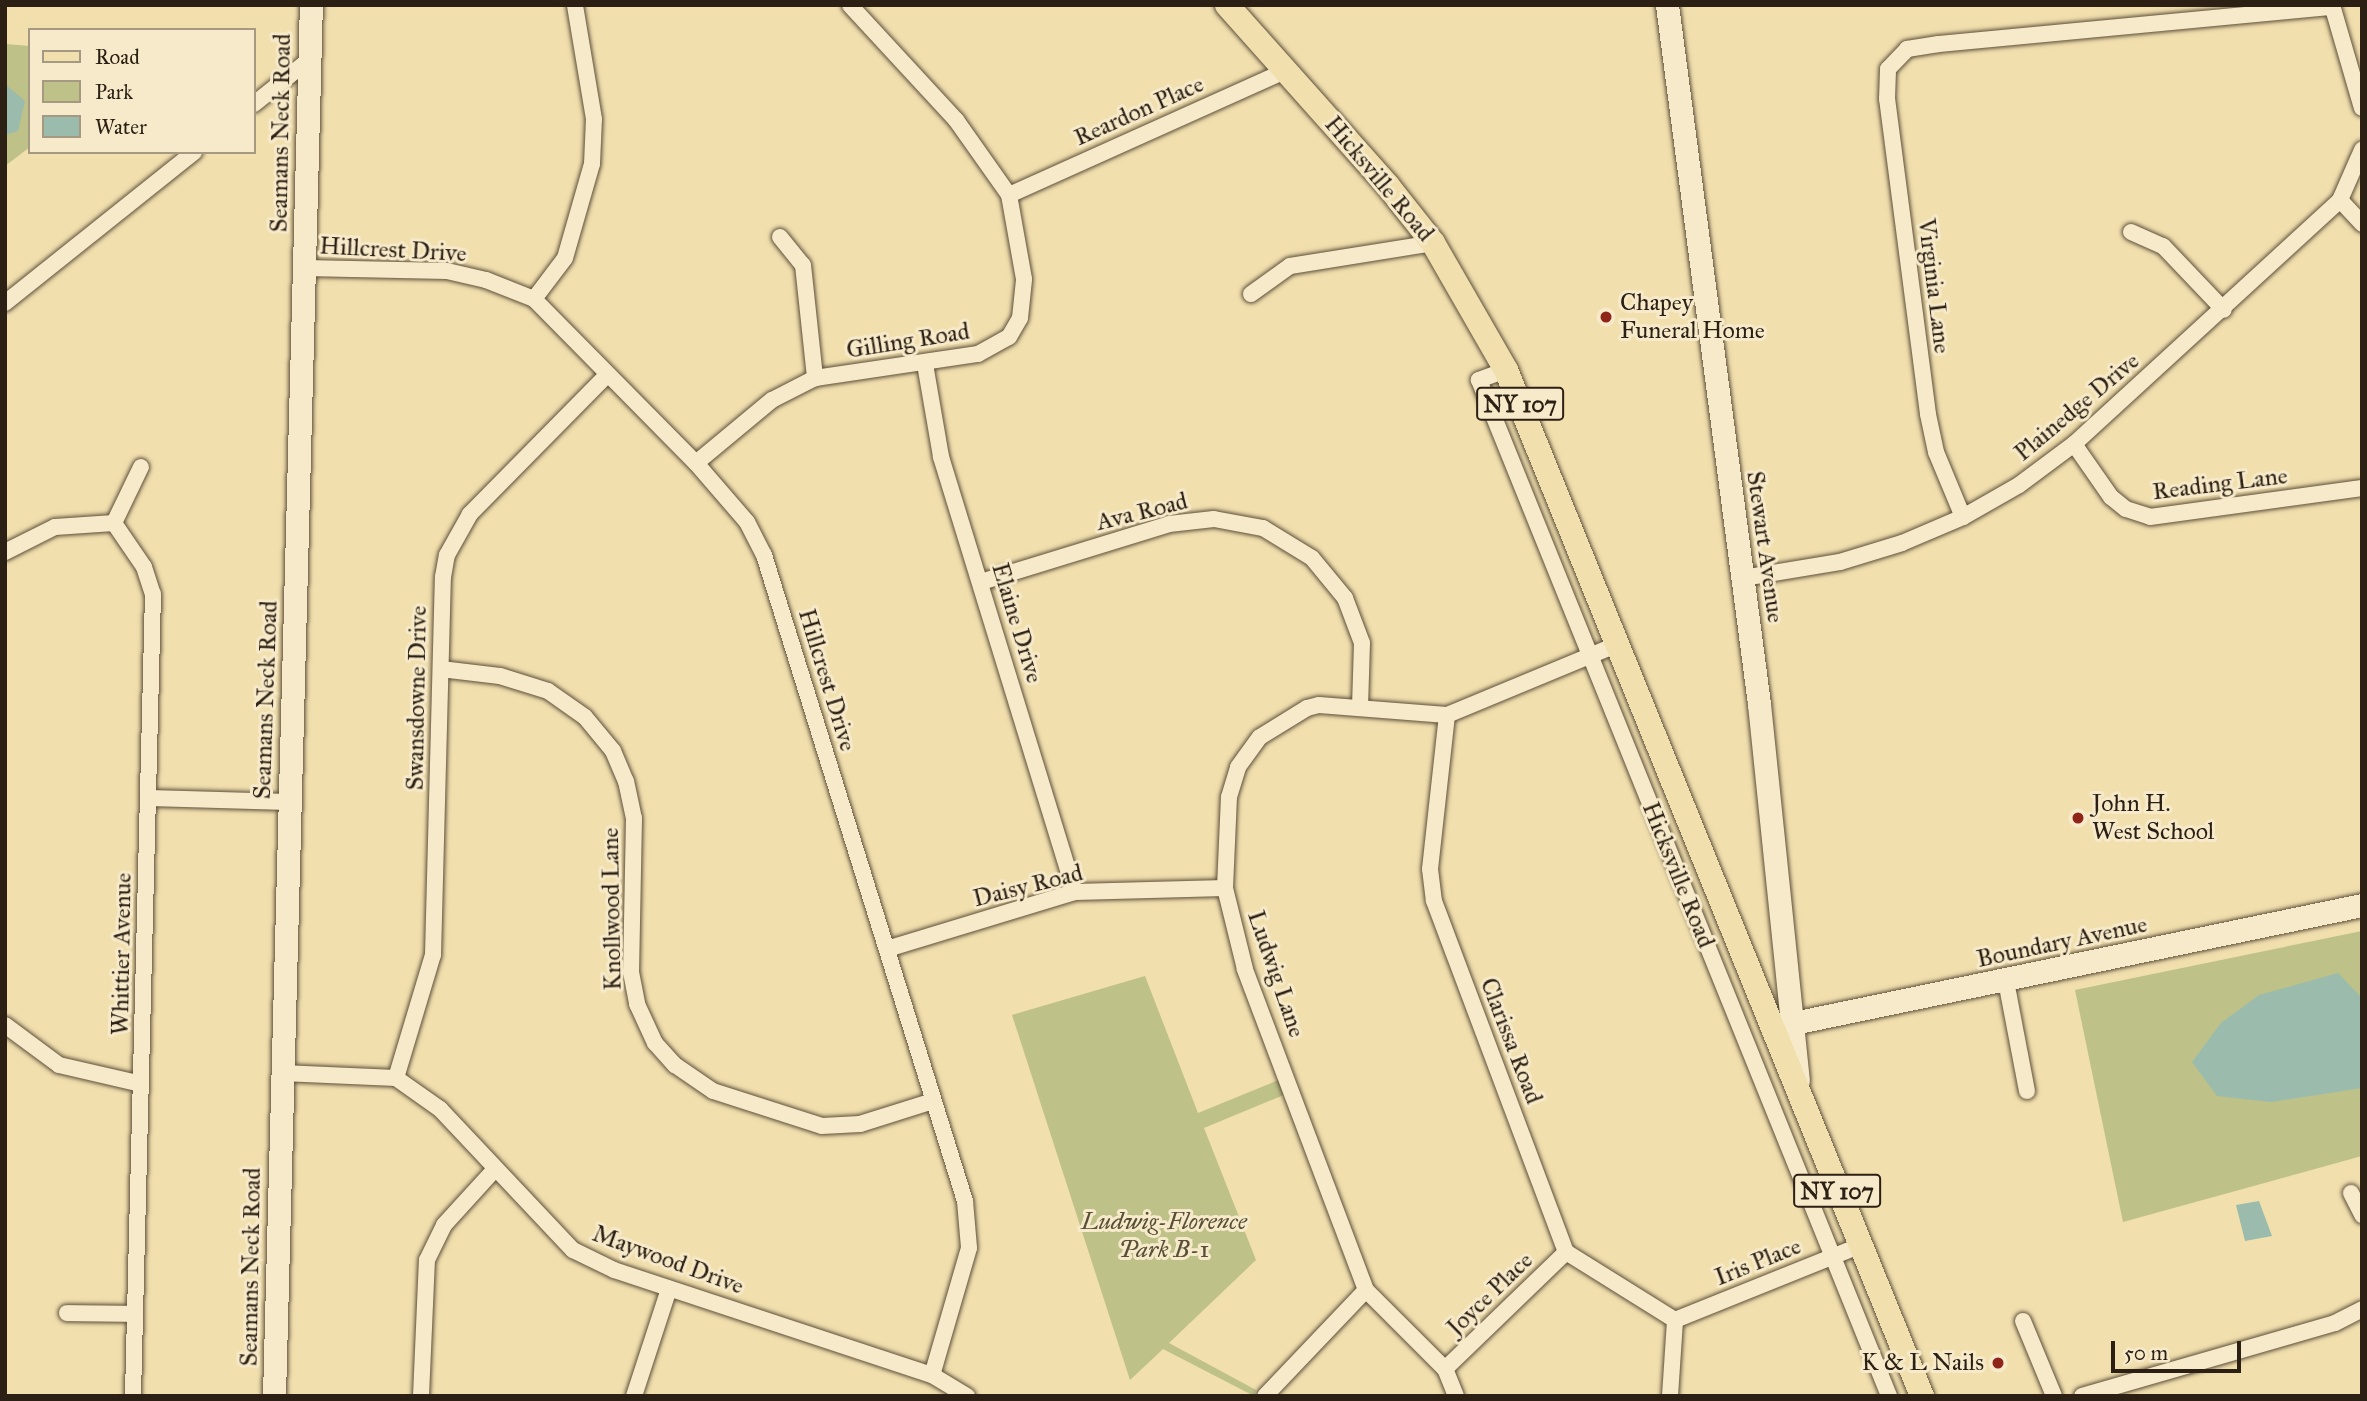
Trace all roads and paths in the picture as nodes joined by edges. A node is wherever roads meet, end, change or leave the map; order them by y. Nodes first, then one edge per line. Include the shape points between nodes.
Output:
1 (311, 5) edge
2 (575, 5) edge
3 (850, 5) edge
4 (1227, 5) edge
5 (1667, 5) edge
6 (2332, 6) edge
7 (309, 60) junction
8 (1287, 70) junction
9 (256, 102) edge
10 (2362, 108) edge
11 (2362, 150) edge
12 (191, 154) edge
13 (1009, 195) junction
14 (2340, 200) junction
15 (2362, 224) edge
16 (2131, 232) dead end
17 (780, 237) dead end
18 (1433, 243) junction
19 (304, 268) junction
20 (1251, 294) dead end
21 (534, 299) junction
22 (5, 303) edge
23 (2224, 310) junction
24 (925, 363) junction
25 (1506, 370) junction
26 (607, 375) junction
27 (815, 378) junction
28 (2074, 443) junction
29 (696, 463) junction
30 (141, 467) dead end
31 (2362, 488) edge
32 (1963, 517) junction
33 (114, 523) junction
34 (5, 552) edge
35 (1743, 578) junction
36 (981, 582) junction
37 (1616, 645) junction
38 (1590, 657) junction
39 (441, 669) junction
40 (1360, 707) junction
41 (1447, 715) junction
42 (149, 798) junction
43 (289, 802) junction
44 (1225, 888) junction
45 (1076, 892) junction
46 (2362, 905) edge
47 (887, 949) junction
48 (2006, 981) junction
49 (5, 1025) edge
50 (1782, 1025) junction
51 (282, 1073) junction
52 (396, 1078) junction
53 (141, 1084) junction
54 (2027, 1091) dead end
55 (933, 1101) junction
56 (494, 1170) junction
57 (2351, 1194) dead end
58 (2362, 1215) edge
59 (1859, 1246) junction
60 (1566, 1252) junction
61 (1831, 1257) junction
62 (669, 1289) junction
63 (1366, 1290) junction
64 (2362, 1309) edge
65 (67, 1313) dead end
66 (135, 1314) junction
67 (1675, 1320) junction
68 (2024, 1321) dead end
69 (1444, 1369) junction
70 (932, 1375) junction
71 (133, 1396) edge
72 (274, 1396) edge
73 (421, 1396) edge
74 (634, 1396) edge
75 (967, 1396) edge
76 (1265, 1396) edge
77 (1456, 1396) edge
78 (1670, 1396) edge
79 (1889, 1396) edge
80 (1922, 1396) edge
81 (2054, 1396) edge
82 (2081, 1396) edge

1 - 7 main road, Seamans Neck Road
2 - 21 street via 594,119 592,164 565,258
3 - 13 street, Gilling Road via 956,120
4 - 8 main road, Hicksville Road / NY 107
5 - 35 main road, Stewart Avenue
6 - 10 street
6 - 32 street, Virginia Lane via 1939,44 1908,50 1888,69 1887,99 1928,414 1936,452
7 - 9 street
7 - 19 main road, Seamans Neck Road
8 - 13 street, Reardon Place
8 - 18 main road, Hicksville Road / NY 107
11 - 14 street, Plainedge Drive
12 - 22 street
13 - 24 street, Gilling Road via 1024,279 1020,318 996,347
14 - 15 street
14 - 23 street, Plainedge Drive
16 - 23 street via 2163,246
17 - 27 street via 803,265
18 - 20 street via 1290,266
18 - 25 main road, Hicksville Road / NY 107
19 - 21 street, Hillcrest Drive via 447,271
19 - 43 main road, Seamans Neck Road
21 - 26 street, Hillcrest Drive
23 - 28 street, Plainedge Drive
24 - 27 street, Gilling Road
24 - 36 street, Elaine Drive via 941,457
25 - 37 main road, Hicksville Road / NY 107
25 - 38 street, Hicksville Road via 1479,380
26 - 29 street, Hillcrest Drive
26 - 39 street, Swansdowne Drive via 491,491 456,533 443,577
27 - 29 street, Gilling Road via 772,400
28 - 31 street, Reading Lane via 2111,497 2126,509 2150,517
28 - 32 street, Plainedge Drive via 2019,485
29 - 47 street, Hillcrest Drive via 732,502 764,555
30 - 33 street
32 - 35 street, Plainedge Drive via 1840,562
33 - 34 street via 55,527
33 - 42 street, Whittier Avenue via 144,567 153,594
35 - 50 main road, Stewart Avenue
36 - 40 street, Ava Road via 1170,524 1214,519 1264,528 1312,558 1345,598 1362,643
36 - 45 street, Elaine Drive
37 - 38 street, Ludwig Lane
37 - 50 main road, Hicksville Road / NY 107
38 - 41 street, Ludwig Lane
38 - 61 street, Hicksville Road
39 - 52 street, Swansdowne Drive via 433,955
39 - 55 street, Knollwood Lane via 500,676 548,691 586,717 613,751 634,818 631,972 637,1004 654,1043 675,1065 713,1091 822,1126 860,1124
40 - 41 street, Ludwig Lane
40 - 44 street, Ludwig Lane via 1307,708 1261,737 1238,767 1229,797
41 - 60 street, Clarissa Road via 1430,869 1434,901
42 - 43 street
42 - 53 street, Whittier Avenue
43 - 51 main road, Seamans Neck Road
44 - 45 street, Daisy Road
44 - 63 street, Ludwig Lane via 1245,968
45 - 47 street, Daisy Road
46 - 48 main road, Boundary Avenue
47 - 55 street, Hillcrest Drive
48 - 50 main road, Boundary Avenue
48 - 54 street
49 - 53 street via 59,1065
50 - 59 main road, Hicksville Road / NY 107 via 1800,1097
51 - 52 street
51 - 72 main road, Seamans Neck Road
52 - 56 street, Maywood Drive via 440,1109
53 - 66 street, Whittier Avenue
55 - 70 street, Hillcrest Drive via 965,1201 970,1248
56 - 62 street, Maywood Drive via 573,1250
56 - 73 street via 444,1225 427,1260
57 - 58 street
59 - 61 street, Iris Place
59 - 80 main road, Hicksville Road / NY 107
60 - 67 street
60 - 69 street, Joyce Place
61 - 67 street, Iris Place
61 - 79 street, Hicksville Road
62 - 70 street, Maywood Drive
62 - 74 street
63 - 69 street, Ludwig Lane
63 - 76 street
64 - 82 street via 2335,1323
65 - 66 street
66 - 71 street, Whittier Avenue
67 - 78 street
68 - 81 street
69 - 77 street, Ludwig Lane
70 - 75 street, Maywood Drive

